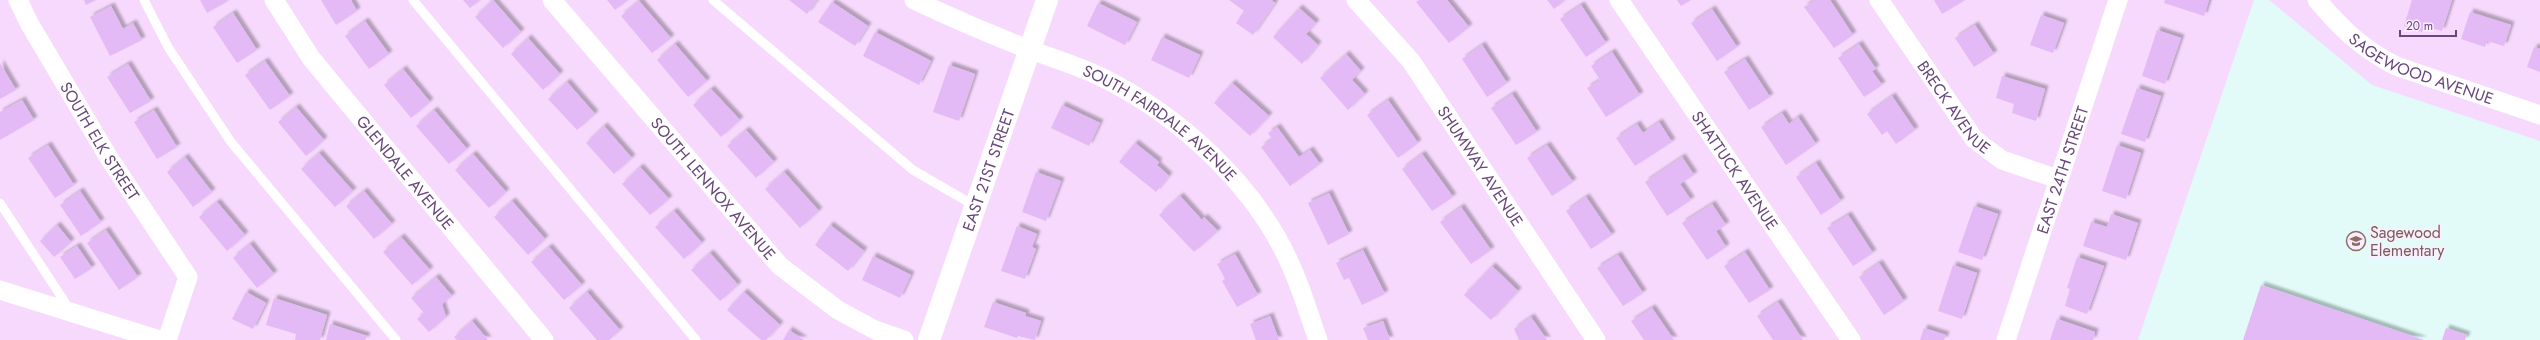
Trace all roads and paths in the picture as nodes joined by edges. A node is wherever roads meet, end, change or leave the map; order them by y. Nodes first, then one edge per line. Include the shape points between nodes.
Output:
1 (18, 0) edge
2 (144, 0) edge
3 (274, 0) edge
4 (413, 0) edge
5 (552, 0) edge
6 (713, 0) edge
7 (914, 0) edge
8 (1047, 0) edge
9 (1356, 0) edge
10 (1619, 0) edge
11 (1879, 0) edge
12 (2118, 0) edge
13 (2317, 0) edge
14 (1030, 50) junction
15 (2540, 115) edge
16 (2058, 179) junction
17 (0, 204) edge
18 (976, 206) junction
19 (0, 290) edge
20 (73, 314) junction
21 (160, 340) edge
22 (166, 340) edge
23 (396, 340) edge
24 (544, 340) edge
25 (696, 340) edge
26 (904, 340) edge
27 (929, 340) edge
28 (1318, 340) edge
29 (1596, 340) edge
30 (1850, 340) edge
31 (2006, 340) edge

1 - 22 street, SOUTH ELK STREET via 109,158 188,278
2 - 23 lane via 168,47 231,142
3 - 24 street, GLENDALE AVENUE via 311,58
4 - 25 lane
5 - 26 street, SOUTH LENNOX AVENUE via 780,266 838,310 875,330
6 - 18 lane via 913,170
7 - 14 street, SOUTH FAIRDALE AVENUE via 970,27
8 - 14 street, EAST 21ST STREET
9 - 29 street, SHUMWAY AVENUE via 1411,61
10 - 30 street, SHATTUCK AVENUE
11 - 16 street, BRECK AVENUE via 1974,139 2002,160
12 - 16 street, EAST 24TH STREET
13 - 15 street, SAGEWOOD AVENUE via 2359,45 2382,59
14 - 18 street, EAST 21ST STREET
14 - 28 street, SOUTH FAIRDALE AVENUE via 1098,75 1132,93 1188,133 1217,160 1256,204 1291,265
16 - 31 street, EAST 24TH STREET
17 - 20 lane
18 - 27 street, EAST 21ST STREET
19 - 20 street
20 - 21 street

